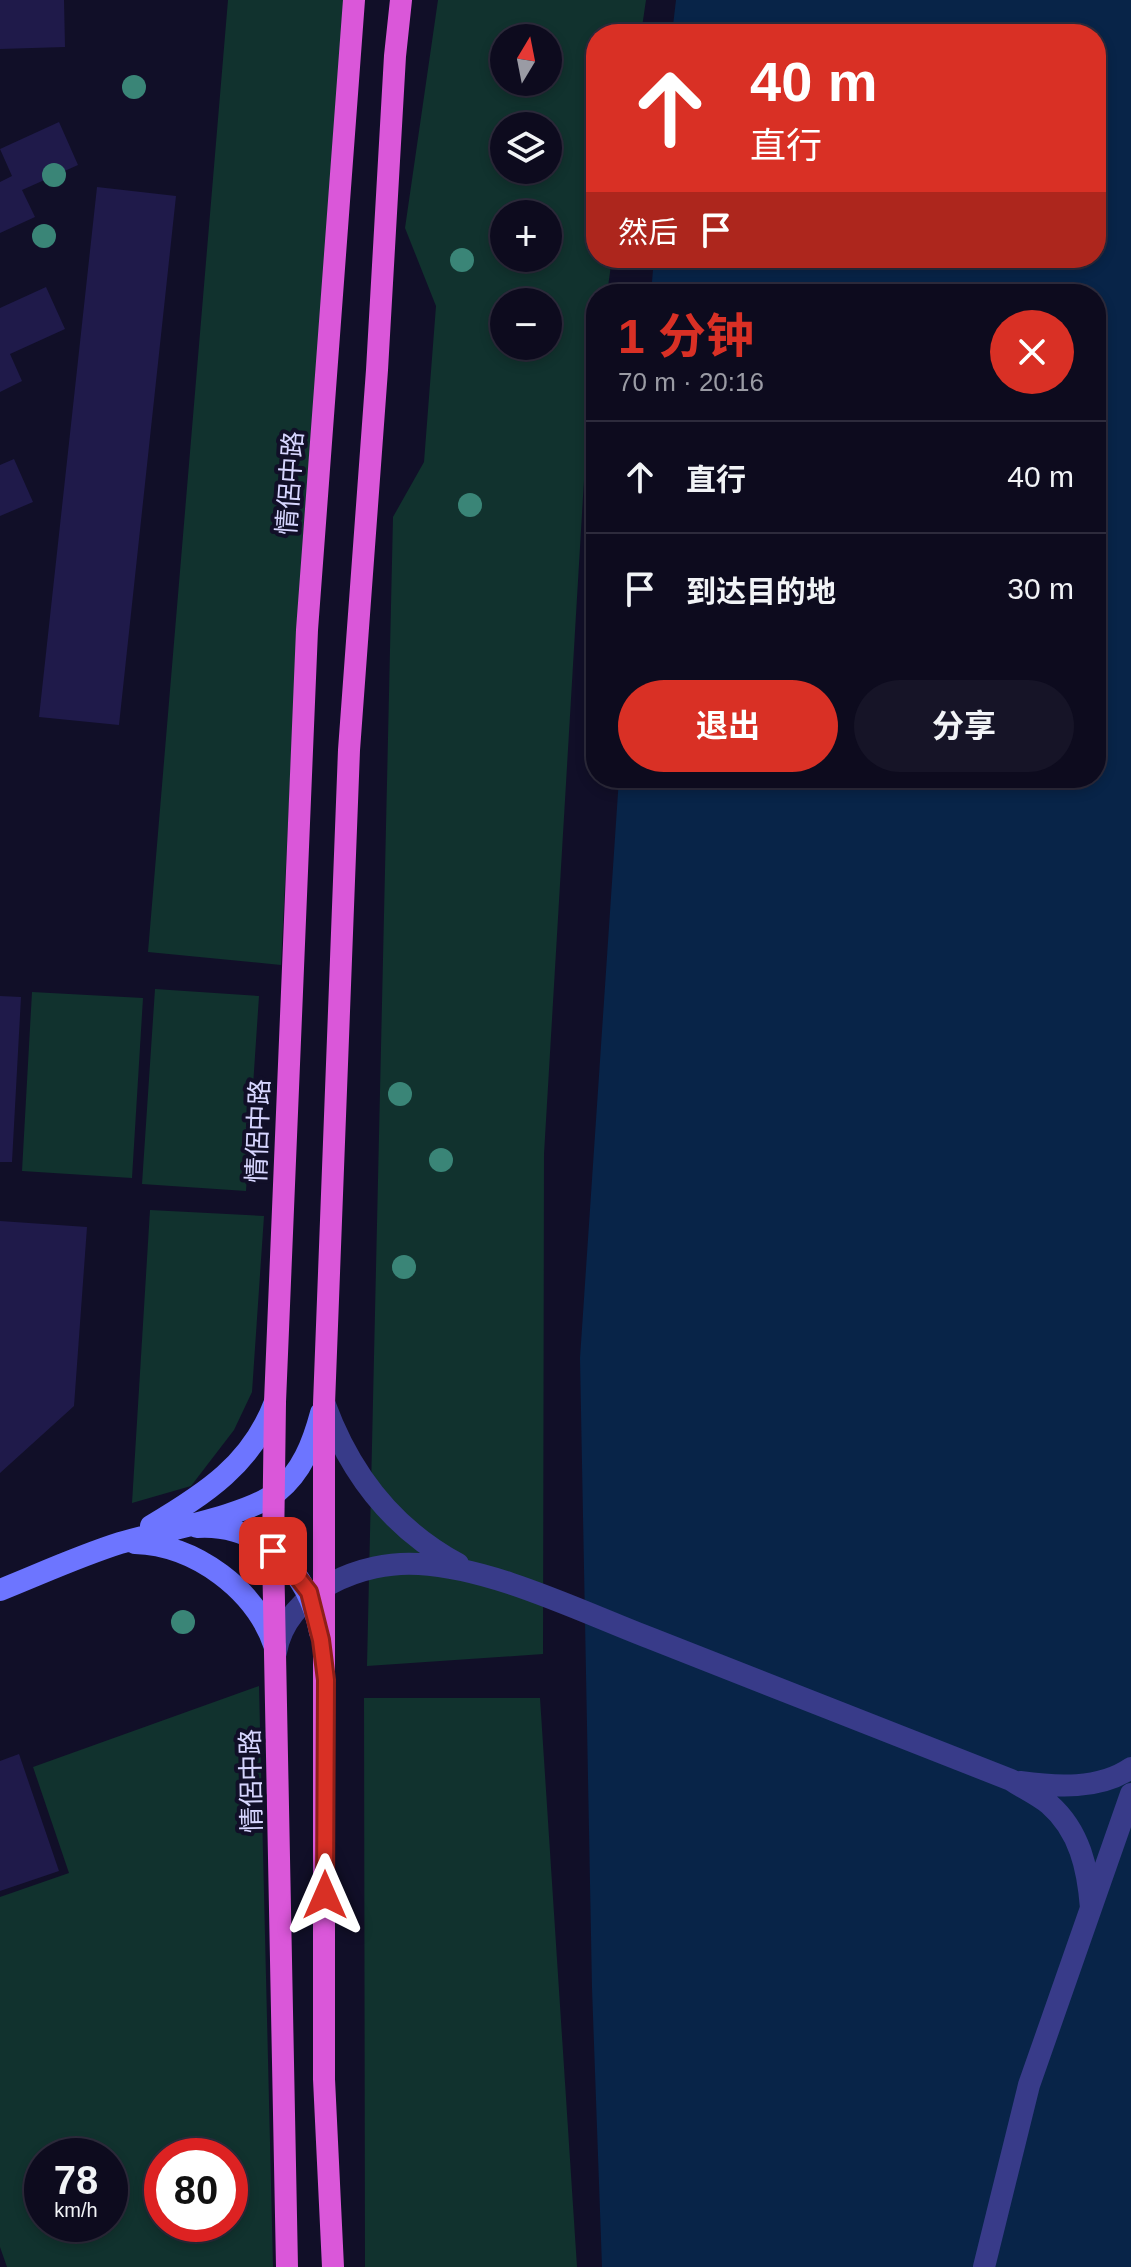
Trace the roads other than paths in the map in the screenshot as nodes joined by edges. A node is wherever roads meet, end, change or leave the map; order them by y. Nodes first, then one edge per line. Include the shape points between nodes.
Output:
1 (354, 0) edge
2 (401, 0) edge
3 (275, 1402) junction
4 (324, 1404) junction
5 (274, 1494) junction
6 (172, 1529) junction
7 (118, 1544) junction
8 (273, 1551) junction
9 (477, 1574) junction
10 (0, 1590) edge
11 (318, 1593) junction
12 (276, 1652) junction
13 (1131, 1768) edge
14 (1011, 1780) junction
15 (1131, 1794) edge
16 (1091, 1908) junction
17 (287, 2267) edge
18 (333, 2267) edge
19 (984, 2267) edge

1 - 3 highway, 情侶中路 via 307,630
2 - 4 highway via 349,750
3 - 5 highway, 情侶中路
3 - 7 main road via 256,1441 213,1487
4 - 5 main road via 301,1466
4 - 9 street via 344,1451 378,1501 431,1548
4 - 11 highway
5 - 6 main road
5 - 8 highway, 情侶中路
6 - 7 main road
6 - 8 main road via 222,1529
7 - 10 main road
7 - 12 main road via 174,1549 212,1569 256,1608
8 - 11 main road
8 - 12 highway, 情侶中路
9 - 11 street via 394,1564 361,1571
9 - 14 street
11 - 12 street via 284,1627
11 - 18 highway via 326,1680 324,2079
12 - 17 highway, 情侶中路
13 - 14 street via 1095,1782 1056,1787
14 - 16 street via 1049,1805 1075,1837 1088,1874
15 - 16 street
16 - 19 street via 1029,2085

